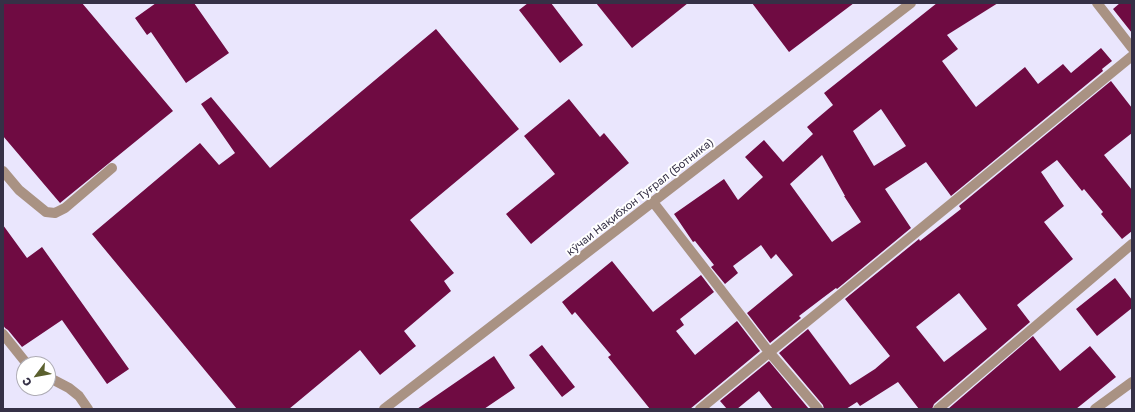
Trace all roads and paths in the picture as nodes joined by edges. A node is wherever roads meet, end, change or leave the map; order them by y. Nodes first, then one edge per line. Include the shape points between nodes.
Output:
1 (911, 3) edge
2 (1097, 3) edge
3 (1132, 48) edge
4 (1132, 56) edge
5 (112, 168) dead end
6 (3, 171) edge
7 (653, 202) junction
8 (1132, 244) edge
9 (3, 334) edge
10 (769, 352) junction
11 (21, 356) edge
12 (56, 381) edge
13 (1132, 382) edge
14 (88, 409) edge
15 (384, 409) edge
16 (700, 409) edge
17 (818, 409) edge
18 (938, 409) edge
19 (1095, 409) edge

1 - 7 street, кӯчаи Нақибхон Туғрал (Ботника)
2 - 3 street
4 - 10 street
5 - 6 street via 65,208 55,213 46,212 19,190
7 - 10 street
7 - 15 street, кӯчаи Нақибхон Туғрал (Ботника)
8 - 18 street
9 - 11 street
10 - 16 street
10 - 17 street
12 - 14 street via 79,396
13 - 19 street

